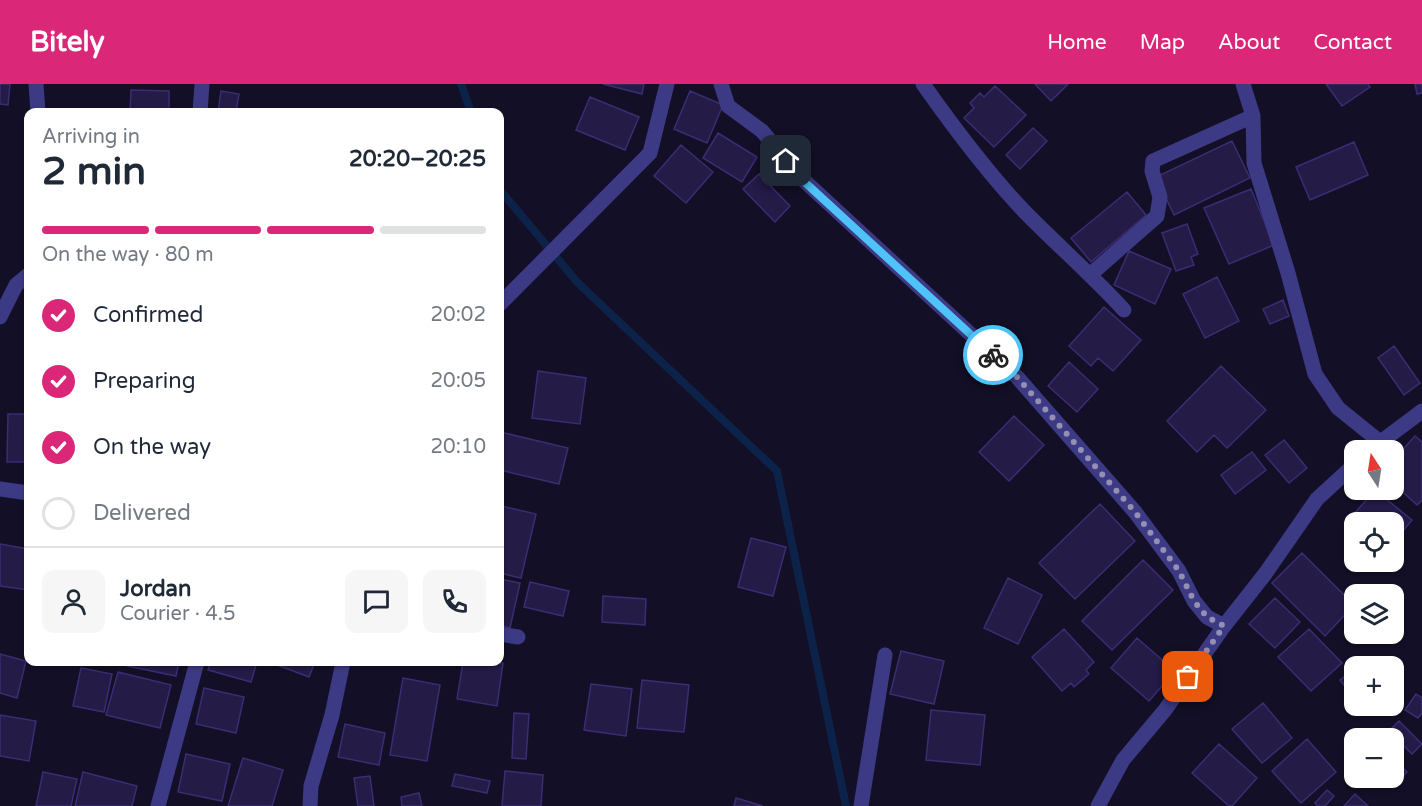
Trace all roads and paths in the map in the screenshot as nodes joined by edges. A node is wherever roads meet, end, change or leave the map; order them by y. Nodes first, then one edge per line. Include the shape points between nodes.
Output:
1 (36, 84) edge
2 (202, 84) edge
3 (667, 84) edge
4 (721, 84) edge
5 (923, 84) edge
6 (1244, 84) edge
7 (39, 108) edge
8 (200, 108) edge
9 (1253, 116) junction
10 (1091, 274) junction
11 (24, 278) edge
12 (504, 300) edge
13 (1124, 310) dead end
14 (0, 317) edge
15 (1422, 411) edge
16 (1368, 440) edge
17 (1382, 440) edge
18 (1344, 474) edge
19 (0, 489) edge
20 (24, 492) edge
21 (1224, 626) junction
22 (504, 635) edge
23 (518, 637) dead end
24 (885, 655) dead end
25 (196, 666) edge
26 (342, 666) edge
27 (158, 806) edge
28 (310, 806) edge
29 (861, 806) edge
30 (1098, 806) edge

1 - 7 street
2 - 8 street
3 - 12 street via 650,153
4 - 21 street via 728,106 762,131 798,176 1017,377 1135,512 1207,617
5 - 10 street via 994,177
6 - 9 street
9 - 10 street via 1153,161 1160,197 1157,216
9 - 16 street via 1254,163 1315,374 1338,408
10 - 13 street
11 - 14 street via 16,285
15 - 17 street
18 - 21 street via 1317,499
19 - 20 street
21 - 30 street via 1124,760
22 - 23 street
24 - 29 street
25 - 27 street
26 - 28 street via 311,786

